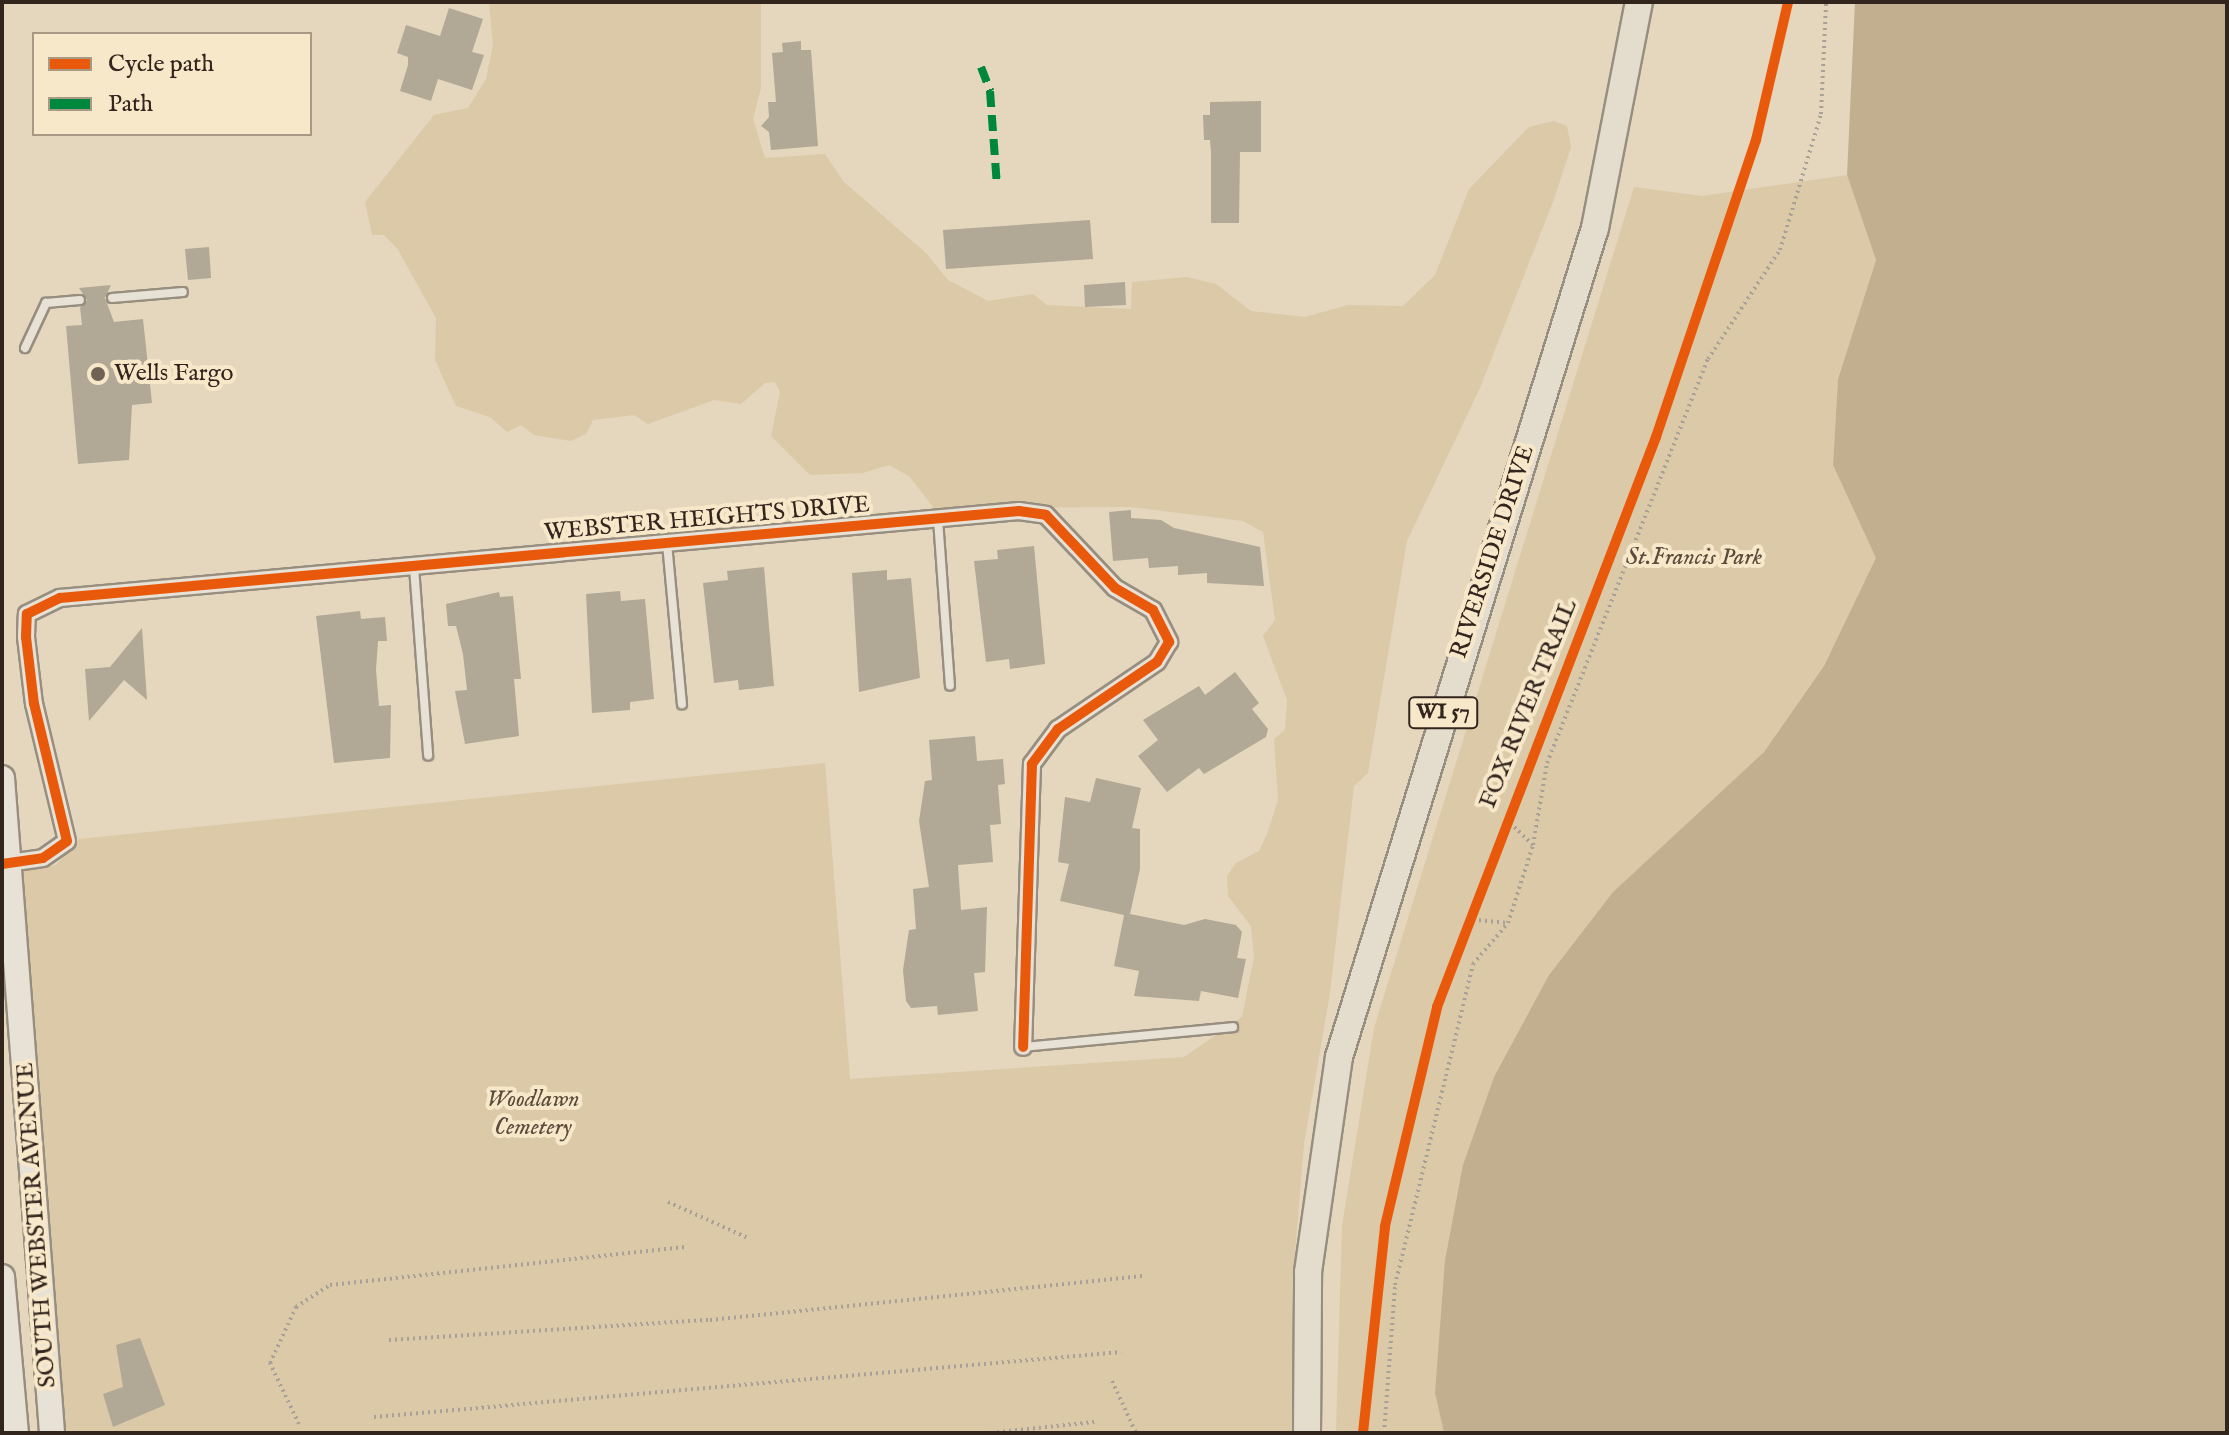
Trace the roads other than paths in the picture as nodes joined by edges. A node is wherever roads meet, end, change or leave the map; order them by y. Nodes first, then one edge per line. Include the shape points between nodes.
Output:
1 (1639, 2) edge
2 (183, 292) dead end
3 (112, 298) dead end
4 (80, 300) dead end
5 (25, 348) dead end
6 (938, 519) junction
7 (667, 543) junction
8 (414, 566) junction
9 (950, 686) dead end
10 (682, 704) dead end
11 (428, 755) dead end
12 (2, 778) edge
13 (6, 863) edge
14 (1233, 1027) dead end
15 (1023, 1047) joint
16 (2, 1277) edge
17 (16, 1433) edge
18 (52, 1433) edge
19 (1307, 1433) edge

1 - 19 main road, RIVERSIDE DRIVE / WI 57 via 1595,228 1339,1057 1309,1258
2 - 3 lane
4 - 5 lane via 46,303
6 - 7 street, WEBSTER HEIGHTS DRIVE
6 - 9 lane
6 - 15 street, WEBSTER HEIGHTS DRIVE via 1046,515 1115,588 1153,610 1169,642 1157,662 1058,729 1032,764
7 - 8 street, WEBSTER HEIGHTS DRIVE
7 - 10 lane
8 - 11 lane
8 - 13 street, WEBSTER HEIGHTS DRIVE via 60,598 27,614 34,704 67,841 43,858
12 - 13 main road, SOUTH WEBSTER AVENUE
13 - 18 main road, SOUTH WEBSTER AVENUE
14 - 15 lane
16 - 17 main road, SOUTH WEBSTER AVENUE

